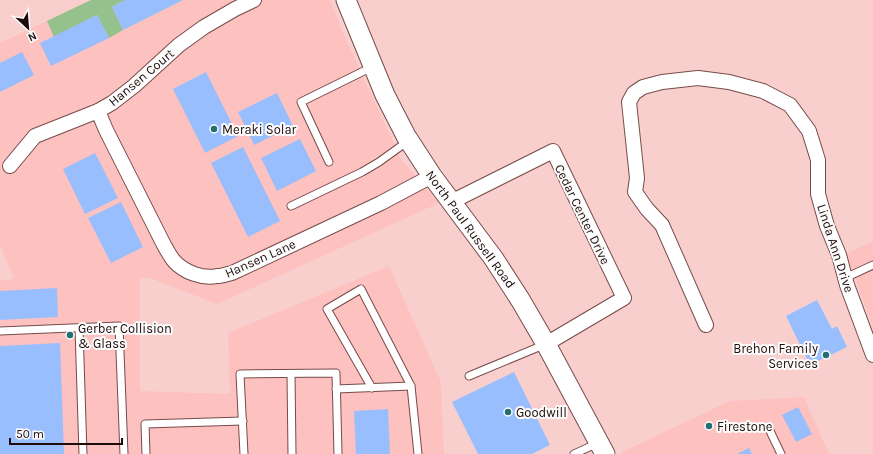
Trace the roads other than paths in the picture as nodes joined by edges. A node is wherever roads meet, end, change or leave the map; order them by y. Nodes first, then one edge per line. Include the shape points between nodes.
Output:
1 (254, 0) edge
2 (350, 1) edge
3 (373, 67) junction
4 (98, 111) junction
5 (409, 140) junction
6 (329, 162) dead end
7 (7, 166) dead end
8 (432, 176) junction
9 (451, 202) junction
10 (291, 206) dead end
11 (873, 265) edge
12 (845, 278) junction
13 (706, 325) dead end
14 (79, 328) junction
15 (0, 331) edge
16 (546, 344) junction
17 (873, 354) edge
18 (290, 374) junction
19 (469, 376) dead end
20 (411, 386) junction
21 (372, 388) junction
22 (336, 389) junction
23 (242, 421) junction
24 (770, 431) dead end
25 (602, 448) edge
26 (83, 454) edge
27 (124, 454) edge
28 (146, 454) edge
29 (244, 454) edge
30 (292, 454) edge
31 (338, 454) edge
32 (418, 454) edge
33 (574, 454) edge
34 (781, 454) edge

1 - 4 street, Hansen Court via 204,27 179,45 130,89
2 - 3 street, North Paul Russell Road
3 - 5 street, North Paul Russell Road
3 - 6 lane via 301,102
4 - 7 street, Hansen Court via 35,136
4 - 8 street, Hansen Lane via 173,260 188,272 204,277 232,273 381,203
5 - 8 street, North Paul Russell Road
5 - 10 lane via 362,172
8 - 9 street, North Paul Russell Road
9 - 16 street, North Paul Russell Road via 494,259
9 - 16 street, Cedar Center Drive via 553,151 624,298
11 - 12 lane
12 - 13 street, Linda Ann Drive via 818,194 818,160 809,131 790,106 763,91 729,82 698,78 643,87 629,102 637,178 635,192 662,225
12 - 17 street, Linda Ann Drive
14 - 15 lane
14 - 26 lane
14 - 27 lane via 119,326
16 - 19 lane
16 - 25 street, North Paul Russell Road
18 - 22 lane via 336,373
18 - 23 lane via 240,374
18 - 30 lane
20 - 21 lane
20 - 21 lane via 361,290 327,309
20 - 32 lane
21 - 22 lane
22 - 31 lane
23 - 28 lane via 145,424
23 - 29 lane
24 - 34 lane
25 - 33 lane

